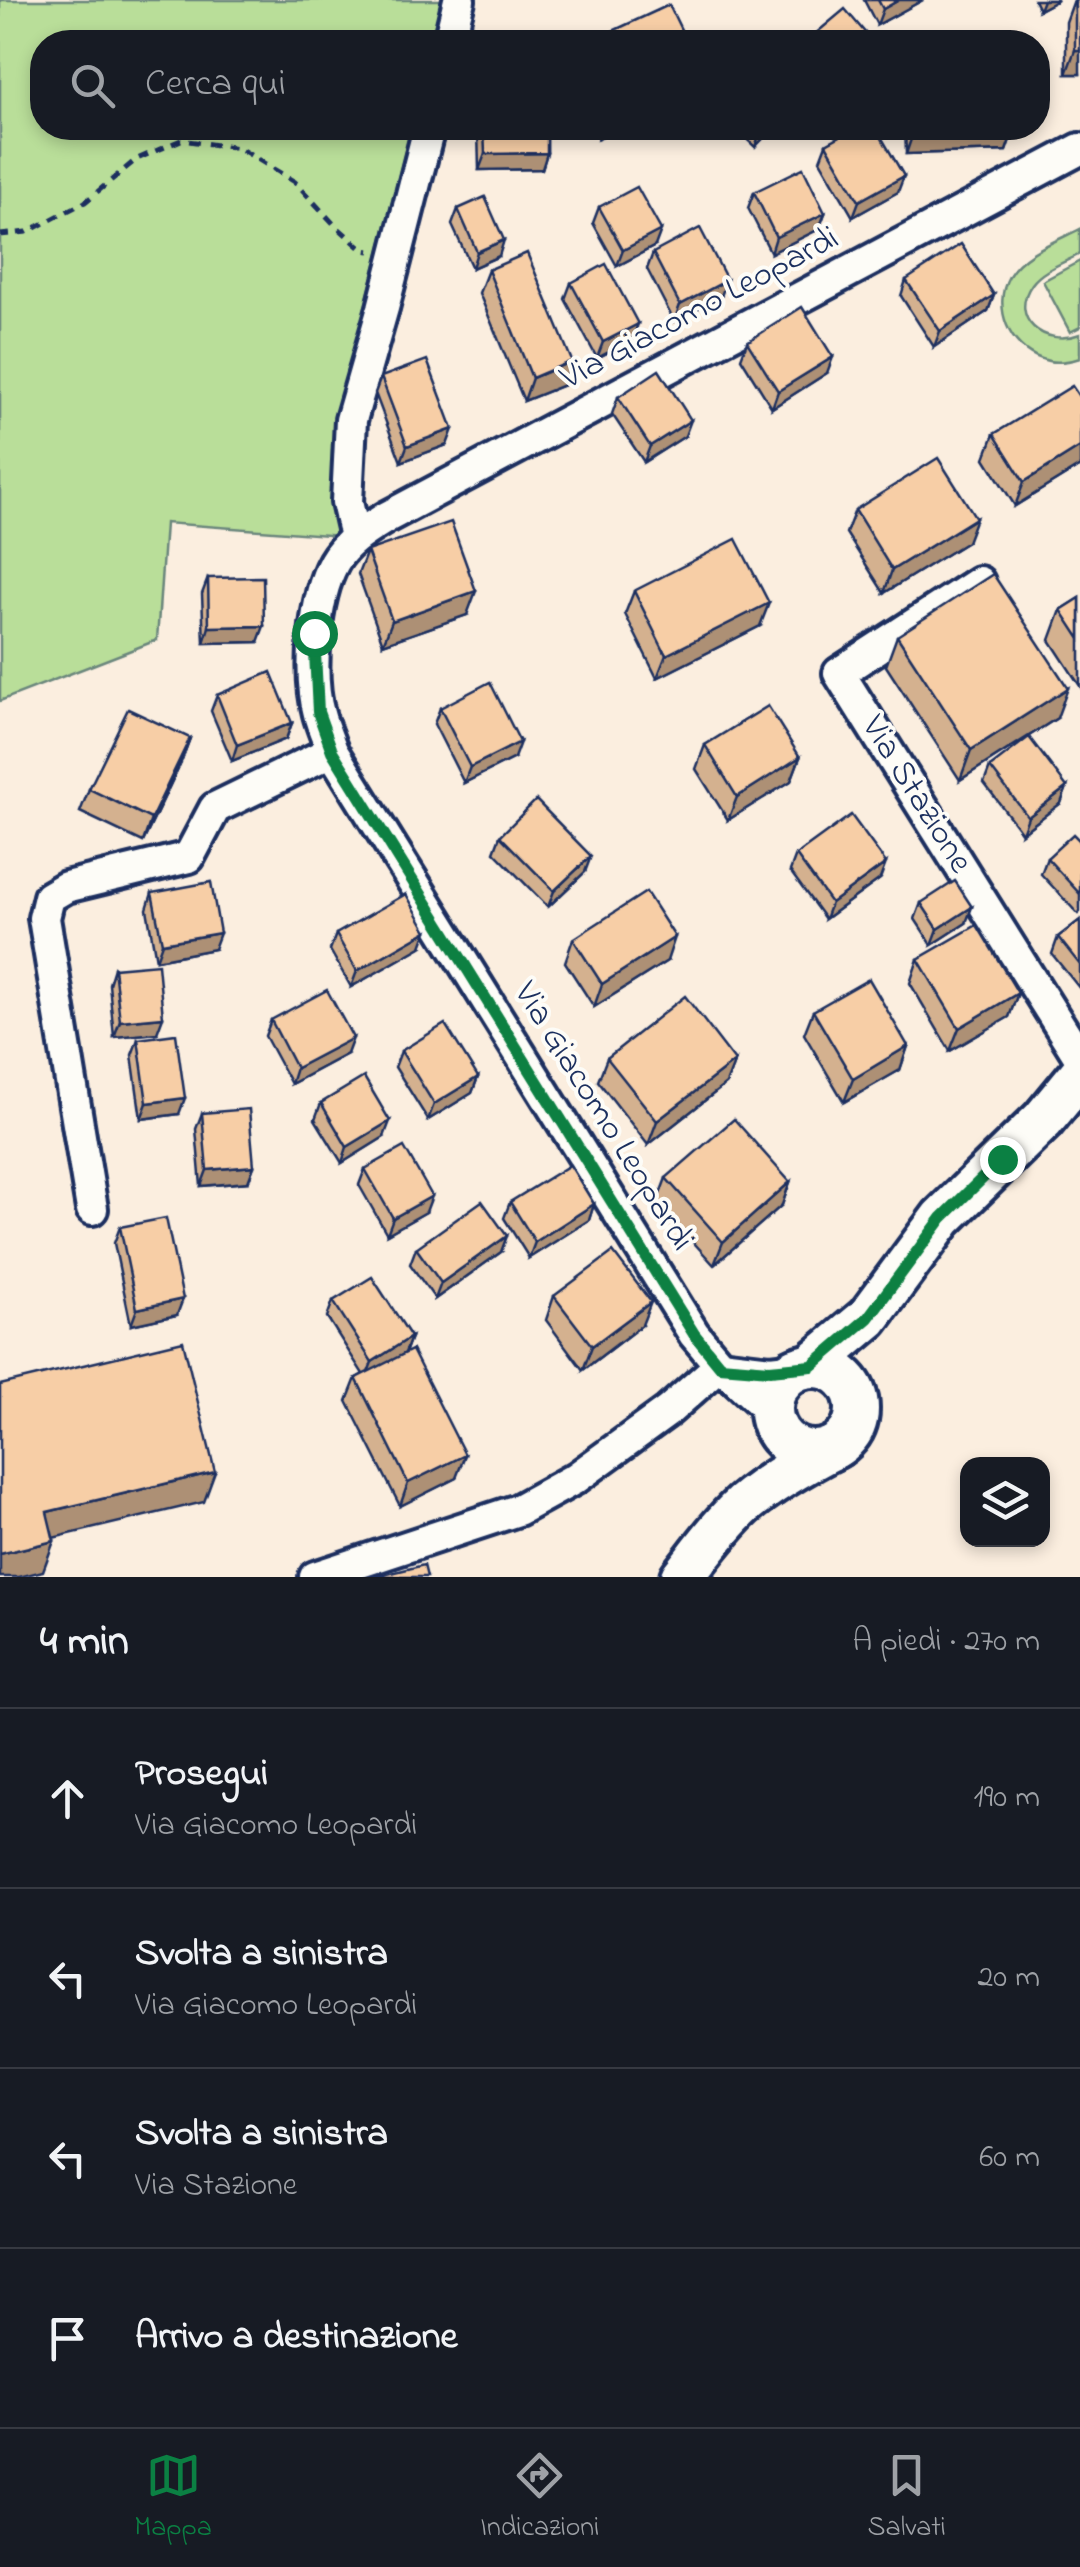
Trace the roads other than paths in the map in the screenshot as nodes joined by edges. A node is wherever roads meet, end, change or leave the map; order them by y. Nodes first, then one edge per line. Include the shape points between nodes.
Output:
1 (460, 0) edge
2 (452, 30) edge
3 (425, 140) edge
4 (1080, 149) edge
5 (355, 537) junction
6 (979, 582) edge
7 (332, 751) junction
8 (1080, 1058) edge
9 (1080, 1074) edge
10 (92, 1210) dead end
11 (882, 1302) junction
12 (720, 1366) junction
13 (805, 1367) junction
14 (857, 1401) junction
15 (772, 1418) junction
16 (836, 1446) junction
17 (743, 1506) junction
18 (315, 1577) edge
19 (682, 1577) edge

1 - 2 street
3 - 5 street via 352,420 346,502
4 - 5 street, Via Giacomo Leopardi
5 - 7 street, Via Giacomo Leopardi via 334,560 314,633 318,712
6 - 8 street, Via Stazione via 840,673
7 - 10 street via 216,808 189,857 49,897 44,918
7 - 12 street, Via Giacomo Leopardi
9 - 11 main road via 1043,1120 942,1218
11 - 13 main road
11 - 14 main road
12 - 13 street
12 - 15 street, Via Giacomo Leopardi
12 - 18 street via 576,1478 518,1510
13 - 14 main road via 835,1371
13 - 15 main road via 777,1386
14 - 16 main road via 852,1431
15 - 16 main road via 796,1448
15 - 17 main road via 769,1458
16 - 17 main road
17 - 19 main road

